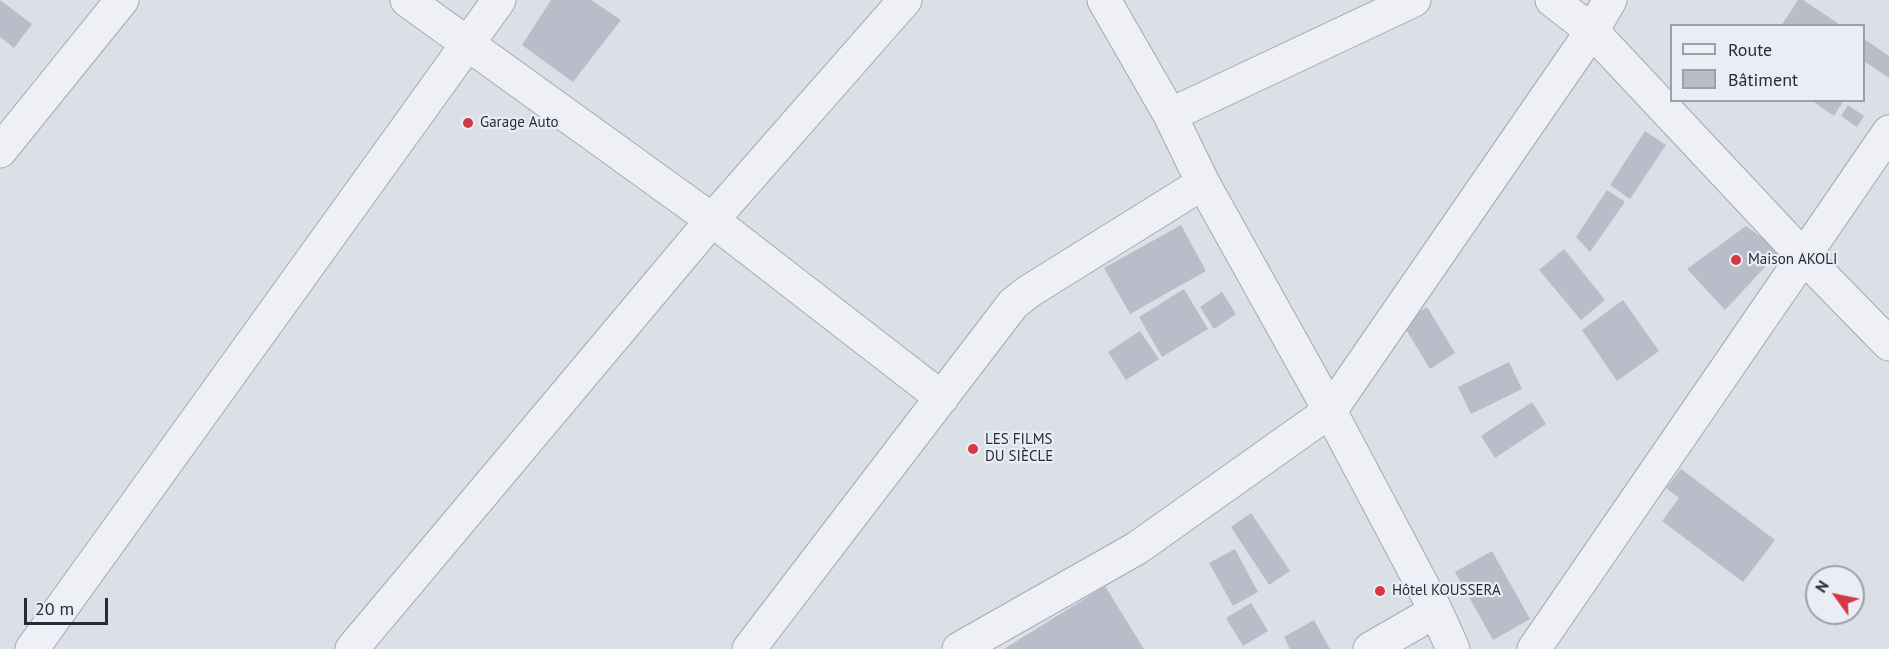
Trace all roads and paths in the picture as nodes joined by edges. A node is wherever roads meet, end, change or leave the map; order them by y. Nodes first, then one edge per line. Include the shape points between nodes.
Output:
1 (122, 0) edge
2 (407, 0) edge
3 (499, 0) edge
4 (905, 0) edge
5 (1104, 0) edge
6 (1414, 0) edge
7 (1552, 0) edge
8 (1610, 0) edge
9 (1592, 31) junction
10 (469, 43) junction
11 (1170, 115) junction
12 (1889, 132) edge
13 (0, 151) edge
14 (1203, 183) junction
15 (712, 220) junction
16 (1803, 255) junction
17 (1889, 344) edge
18 (942, 398) junction
19 (1330, 411) junction
20 (1436, 611) junction
21 (32, 649) edge
22 (352, 649) edge
23 (749, 649) edge
24 (959, 649) edge
25 (1370, 649) edge
26 (1453, 649) edge
27 (1534, 649) edge

1 - 13 street
2 - 10 street
3 - 10 street
4 - 15 street
5 - 11 street
6 - 11 street
7 - 9 street
8 - 9 street
9 - 16 street
9 - 19 street
10 - 15 street
10 - 21 street
11 - 14 street
12 - 16 street
14 - 18 street via 1013,304
14 - 19 street
15 - 18 street
15 - 22 street
16 - 17 street
16 - 27 street
18 - 23 street
19 - 20 street
19 - 24 street via 1137,548
20 - 25 street
20 - 26 street

